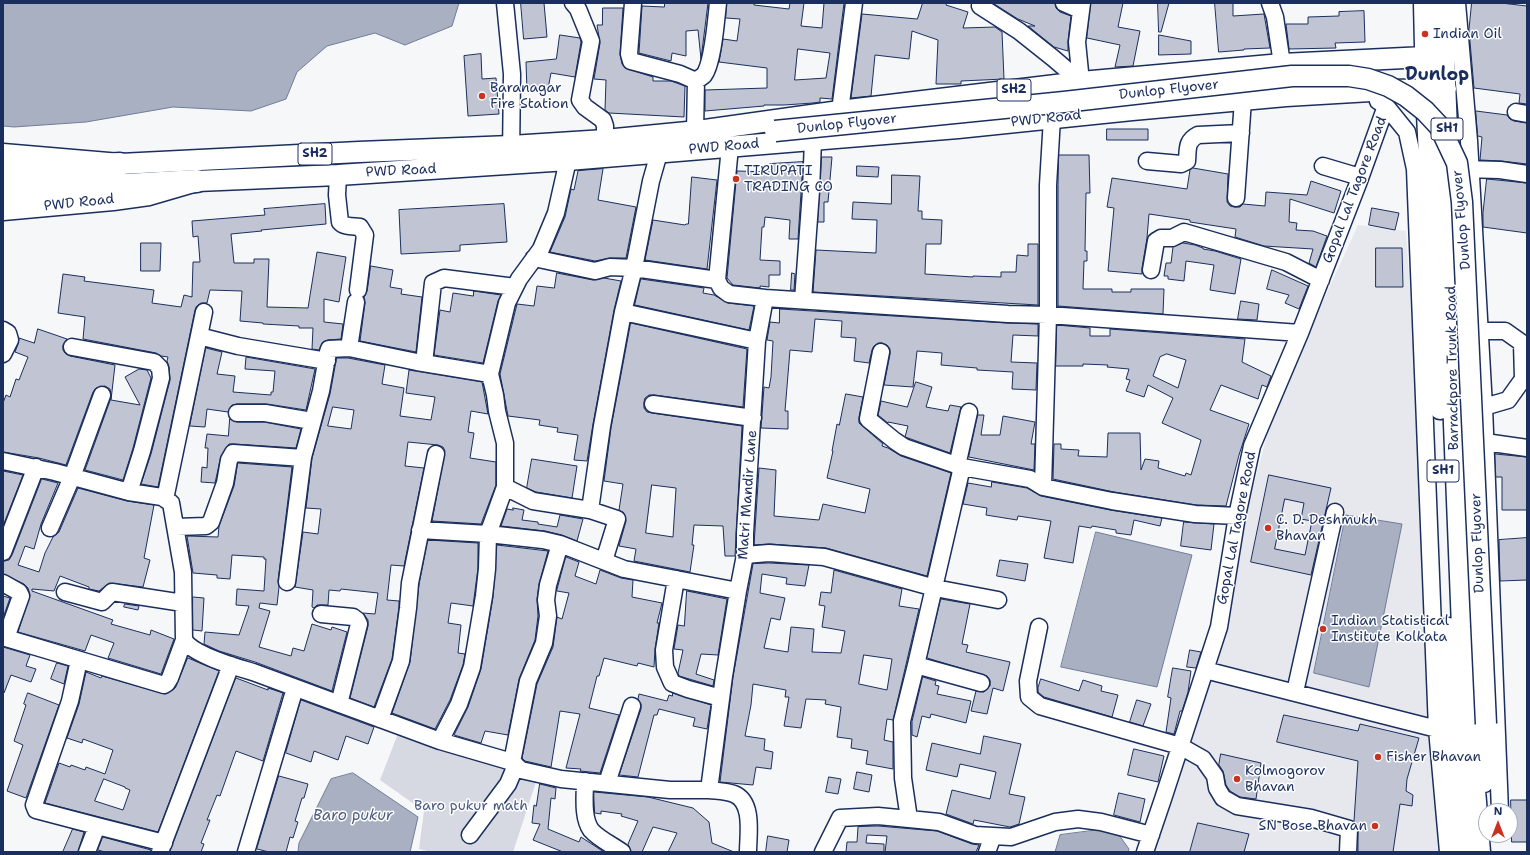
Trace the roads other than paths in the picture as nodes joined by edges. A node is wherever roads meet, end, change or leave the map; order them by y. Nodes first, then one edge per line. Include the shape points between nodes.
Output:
1 (505, 3) edge
2 (573, 3) edge
3 (633, 3) edge
4 (718, 3) edge
5 (854, 3) edge
6 (1064, 3) edge
7 (1270, 3) edge
8 (1424, 3) edge
9 (1442, 3) edge
10 (1457, 3) edge
11 (978, 4) edge
12 (1081, 6) edge
13 (1435, 57) junction
14 (1282, 64) junction
15 (696, 80) junction
16 (1081, 82) junction
17 (1446, 89) junction
18 (1426, 90) junction
19 (1360, 92) junction
20 (1243, 100) junction
21 (1386, 106) junction
22 (840, 111) junction
23 (1052, 118) junction
24 (697, 131) junction
25 (1241, 133) junction
26 (605, 140) junction
27 (813, 140) junction
28 (730, 147) junction
29 (659, 153) junction
30 (3, 154) edge
31 (511, 155) junction
32 (568, 160) junction
33 (1147, 161) dead end
34 (120, 164) junction
35 (1323, 166) dead end
36 (1471, 168) junction
37 (1448, 169) junction
38 (3, 174) edge
39 (1527, 174) edge
40 (338, 175) junction
41 (1360, 177) junction
42 (197, 181) junction
43 (3, 192) edge
44 (1236, 198) dead end
45 (3, 210) edge
46 (534, 258) junction
47 (634, 268) junction
48 (1151, 270) dead end
49 (717, 280) junction
50 (1321, 280) junction
51 (515, 287) junction
52 (765, 298) junction
53 (803, 300) junction
54 (204, 312) dead end
55 (623, 312) junction
56 (1048, 314) junction
57 (3, 330) edge
58 (1480, 331) junction
59 (1300, 333) junction
60 (199, 336) junction
61 (757, 341) junction
62 (72, 348) dead end
63 (349, 348) junction
64 (881, 352) dead end
65 (3, 354) edge
66 (327, 361) junction
67 (424, 364) junction
68 (490, 374) junction
69 (102, 395) dead end
70 (653, 404) dead end
71 (1484, 407) junction
72 (969, 412) dead end
73 (237, 413) dead end
74 (753, 418) junction
75 (312, 421) junction
76 (1485, 442) junction
77 (1527, 448) edge
78 (436, 454) dead end
79 (303, 458) junction
80 (3, 461) edge
81 (960, 466) junction
82 (36, 467) junction
83 (72, 476) junction
84 (505, 487) junction
85 (1043, 487) junction
86 (129, 492) junction
87 (165, 499) junction
88 (590, 510) junction
89 (1335, 512) dead end
90 (1237, 516) junction
91 (176, 527) junction
92 (50, 528) dead end
93 (420, 530) junction
94 (488, 534) junction
95 (560, 544) junction
96 (3, 552) edge
97 (746, 555) junction
98 (604, 561) junction
99 (676, 579) junction
100 (287, 582) dead end
101 (3, 583) edge
102 (935, 588) junction
103 (738, 591) junction
104 (65, 592) dead end
105 (998, 600) dead end
106 (183, 603) junction
107 (321, 614) dead end
108 (1039, 627) dead end
109 (184, 640) junction
110 (4, 642) edge
111 (80, 660) junction
112 (916, 665) junction
113 (231, 666) junction
114 (1205, 670) junction
115 (981, 682) dead end
116 (295, 688) junction
117 (1295, 692) junction
118 (721, 698) junction
119 (339, 704) junction
120 (632, 706) dead end
121 (380, 719) junction
122 (1437, 729) junction
123 (440, 741) junction
124 (1180, 746) junction
125 (514, 764) junction
126 (585, 781) junction
127 (607, 783) junction
128 (709, 790) junction
129 (1500, 803) edge
130 (1476, 812) junction
131 (909, 819) junction
132 (97, 826) junction
133 (470, 835) dead end
134 (1151, 835) junction
135 (993, 836) junction
136 (1482, 844) edge
137 (162, 848) edge
138 (87, 852) edge
139 (246, 852) edge
140 (622, 852) edge
141 (748, 852) edge
142 (823, 852) edge
143 (986, 852) edge
144 (1145, 852) edge
145 (1348, 852) edge
146 (1448, 852) edge
147 (1460, 852) edge

1 - 31 street via 512,74
2 - 26 street via 591,41 580,100 585,107 603,120
3 - 15 street via 629,54 631,61
4 - 15 street via 708,66 704,75
5 - 22 street
6 - 12 street
7 - 14 street via 1275,17
8 - 13 main road, Barrackpore Trunk Road / SH1
9 - 13 main road, Barrackpore Trunk Road / SH1
10 - 36 street
11 - 16 street via 1025,36
12 - 16 street via 1077,42
13 - 14 main road, PWD Road / SH2
13 - 17 main road, Barrackpore Trunk Road / SH1
13 - 18 main road, Barrackpore Trunk Road / SH1
14 - 16 main road, PWD Road / SH2
15 - 24 street
16 - 22 main road, PWD Road / SH2
17 - 18 main road, PWD Road / SH2
17 - 37 main road, Barrackpore Trunk Road / SH1
18 - 19 main road, PWD Road / SH2
18 - 147 main road, Barrackpore Trunk Road / SH1
19 - 20 main road, PWD Road / SH2
19 - 21 street
20 - 23 main road, PWD Road / SH2
20 - 25 street
21 - 41 street, Gopal Lal Tagore Road
21 - 122 street, Gopal Lal Tagore Road via 1407,132 1415,169
22 - 24 main road, PWD Road / SH2
23 - 27 main road, PWD Road / SH2
23 - 56 street via 1048,185
24 - 26 main road, PWD Road / SH2
24 - 130 main road, Dunlop Flyover, bridge via 740,136 1292,76 1349,76 1368,79 1406,96 1425,111 1440,127 1457,163 1462,202 1486,724 1486,775
25 - 33 street via 1198,135 1192,138 1187,161 1181,164
25 - 44 street
26 - 31 main road, PWD Road / SH2
27 - 28 main road, PWD Road / SH2
27 - 53 street
28 - 29 main road, PWD Road / SH2
28 - 49 street
29 - 32 main road, PWD Road / SH2
29 - 47 street
30 - 34 main road, PWD Road / SH2
31 - 32 main road, PWD Road / SH2
31 - 34 main road, PWD Road / SH2 via 359,152
31 - 40 main road, PWD Road / SH2
32 - 46 street via 556,213 541,249
34 - 38 highway
35 - 41 street
36 - 37 street
36 - 39 street
36 - 58 street
37 - 130 main road, Barrackpore Trunk Road / SH1 via 1462,619
40 - 42 main road, PWD Road / SH2
40 - 63 street via 340,222 346,226 360,227 365,235
41 - 50 street, Gopal Lal Tagore Road
42 - 43 highway
42 - 45 main road, PWD Road / SH2 via 142,196
46 - 47 street via 596,271 610,267
46 - 51 street
47 - 49 street
47 - 55 street
48 - 50 street via 1156,241 1161,238 1172,238 1184,232 1286,262
49 - 52 street via 721,288 729,294
50 - 59 street, Gopal Lal Tagore Road
51 - 67 street via 444,278 433,283
51 - 68 street via 507,303
52 - 53 street
52 - 61 street, Matri Mandir Lane
53 - 56 street via 1008,314
54 - 60 street
55 - 61 street
55 - 88 street
56 - 59 street
56 - 85 street
57 - 65 street via 8,333 10,340
58 - 71 street
58 - 71 street via 1505,331 1522,343 1523,379 1508,400
59 - 90 street, Gopal Lal Tagore Road via 1252,446
60 - 66 street via 238,346
60 - 87 street
61 - 74 street, Matri Mandir Lane
62 - 86 street via 154,362 160,368 161,378
63 - 66 street via 329,349
63 - 67 street
64 - 81 street via 868,419 904,447
66 - 75 street via 322,391
67 - 68 street
68 - 84 street via 505,443
69 - 83 street
70 - 74 street
71 - 76 street
72 - 81 street
73 - 75 street via 265,413
74 - 97 street, Matri Mandir Lane via 745,532
75 - 79 street
76 - 77 street
76 - 129 street
78 - 93 street
79 - 91 street via 233,453 211,522 206,526
79 - 100 street
80 - 82 street
81 - 85 street via 1030,479
81 - 102 street
82 - 83 street
82 - 96 street
83 - 86 street
83 - 92 street
84 - 88 street via 533,501
84 - 94 street
85 - 90 street via 1195,514
86 - 87 street
87 - 91 street via 171,504
88 - 98 street via 617,519
89 - 117 street
90 - 114 street, Gopal Lal Tagore Road via 1219,627
91 - 106 street via 183,572
93 - 94 street
93 - 121 street via 410,582 401,661
94 - 95 street
94 - 123 street via 484,596 472,667 459,704
95 - 98 street
95 - 125 street via 548,585 548,616 544,643 528,682
97 - 102 street via 769,553 824,557
97 - 103 street, Matri Mandir Lane
98 - 99 street via 624,569
99 - 103 street
99 - 118 street via 664,650 665,667 672,683
101 - 110 street via 19,592 21,596
102 - 105 street
102 - 112 street
103 - 118 street, Matri Mandir Lane
104 - 106 street via 102,602 112,592
106 - 109 street
107 - 119 street via 353,617 359,624
108 - 124 street via 1028,681 1029,697 1040,706
109 - 111 street via 170,678 164,685
109 - 113 street via 191,649
110 - 111 street
111 - 132 street via 70,701 34,805 36,810
112 - 115 street
112 - 131 street via 902,721 903,778
113 - 116 street
113 - 137 street
114 - 117 street
114 - 124 street, Gopal Lal Tagore Road
116 - 119 street
116 - 139 street
117 - 122 street
118 - 128 street, Matri Mandir Lane
119 - 121 street
120 - 127 street
121 - 123 street
122 - 146 street, Gopal Lal Tagore Road
123 - 125 street
124 - 134 street, Gopal Lal Tagore Road
124 - 145 street via 1203,759 1215,776 1217,788 1223,798 1237,806 1311,818 1349,828
125 - 126 street via 521,770
125 - 133 street via 508,784
126 - 127 street
126 - 140 street via 586,818 591,829
127 - 128 street via 670,790
128 - 141 street via 735,794 743,801 748,810
130 - 136 main road, Barrackpore Trunk Road / SH1
131 - 135 street via 939,822 975,835
131 - 142 street via 878,816 840,818
132 - 137 street
132 - 138 street
134 - 135 street via 1078,819 1055,822 1011,837
134 - 144 street, Gopal Lal Tagore Road
135 - 143 street

